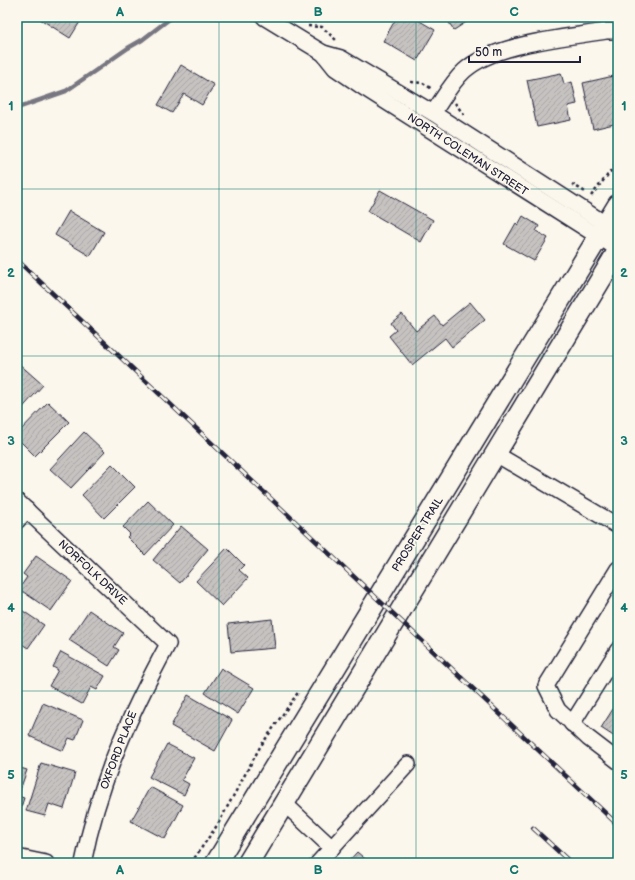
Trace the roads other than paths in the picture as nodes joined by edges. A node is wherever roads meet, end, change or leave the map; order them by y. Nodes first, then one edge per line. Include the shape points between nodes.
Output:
1 (264, 17) edge
2 (618, 31) edge
3 (323, 54) junction
4 (433, 113) junction
5 (618, 205) edge
6 (608, 232) edge
7 (618, 250) edge
8 (496, 454) junction
9 (20, 510) edge
10 (618, 526) edge
11 (618, 569) edge
12 (168, 644) joint
13 (618, 650) edge
14 (572, 724) junction
15 (618, 761) edge
16 (408, 764) dead end
17 (285, 804) junction
18 (332, 848) junction
19 (17, 857) edge
20 (46, 863) edge
21 (83, 863) edge
22 (216, 863) edge
23 (248, 863) edge
24 (318, 863) edge

1 - 3 street, NORTH COLEMAN STREET
2 - 4 street via 510,48 484,57 464,71
3 - 4 street, NORTH COLEMAN STREET via 341,58
3 - 6 street, NORTH COLEMAN STREET via 335,68 366,89
4 - 6 street, NORTH COLEMAN STREET
5 - 6 main road, PROSPER TRAIL
6 - 7 street, NORTH COLEMAN STREET
6 - 22 main road, PROSPER TRAIL
7 - 8 main road
8 - 10 street
8 - 17 main road
9 - 12 street, NORFOLK DRIVE
11 - 14 street via 546,686 558,710
12 - 21 street, OXFORD PLACE via 122,734 88,834
13 - 14 street
14 - 15 street
16 - 18 street
17 - 18 street
17 - 23 main road
18 - 24 street
19 - 20 street

